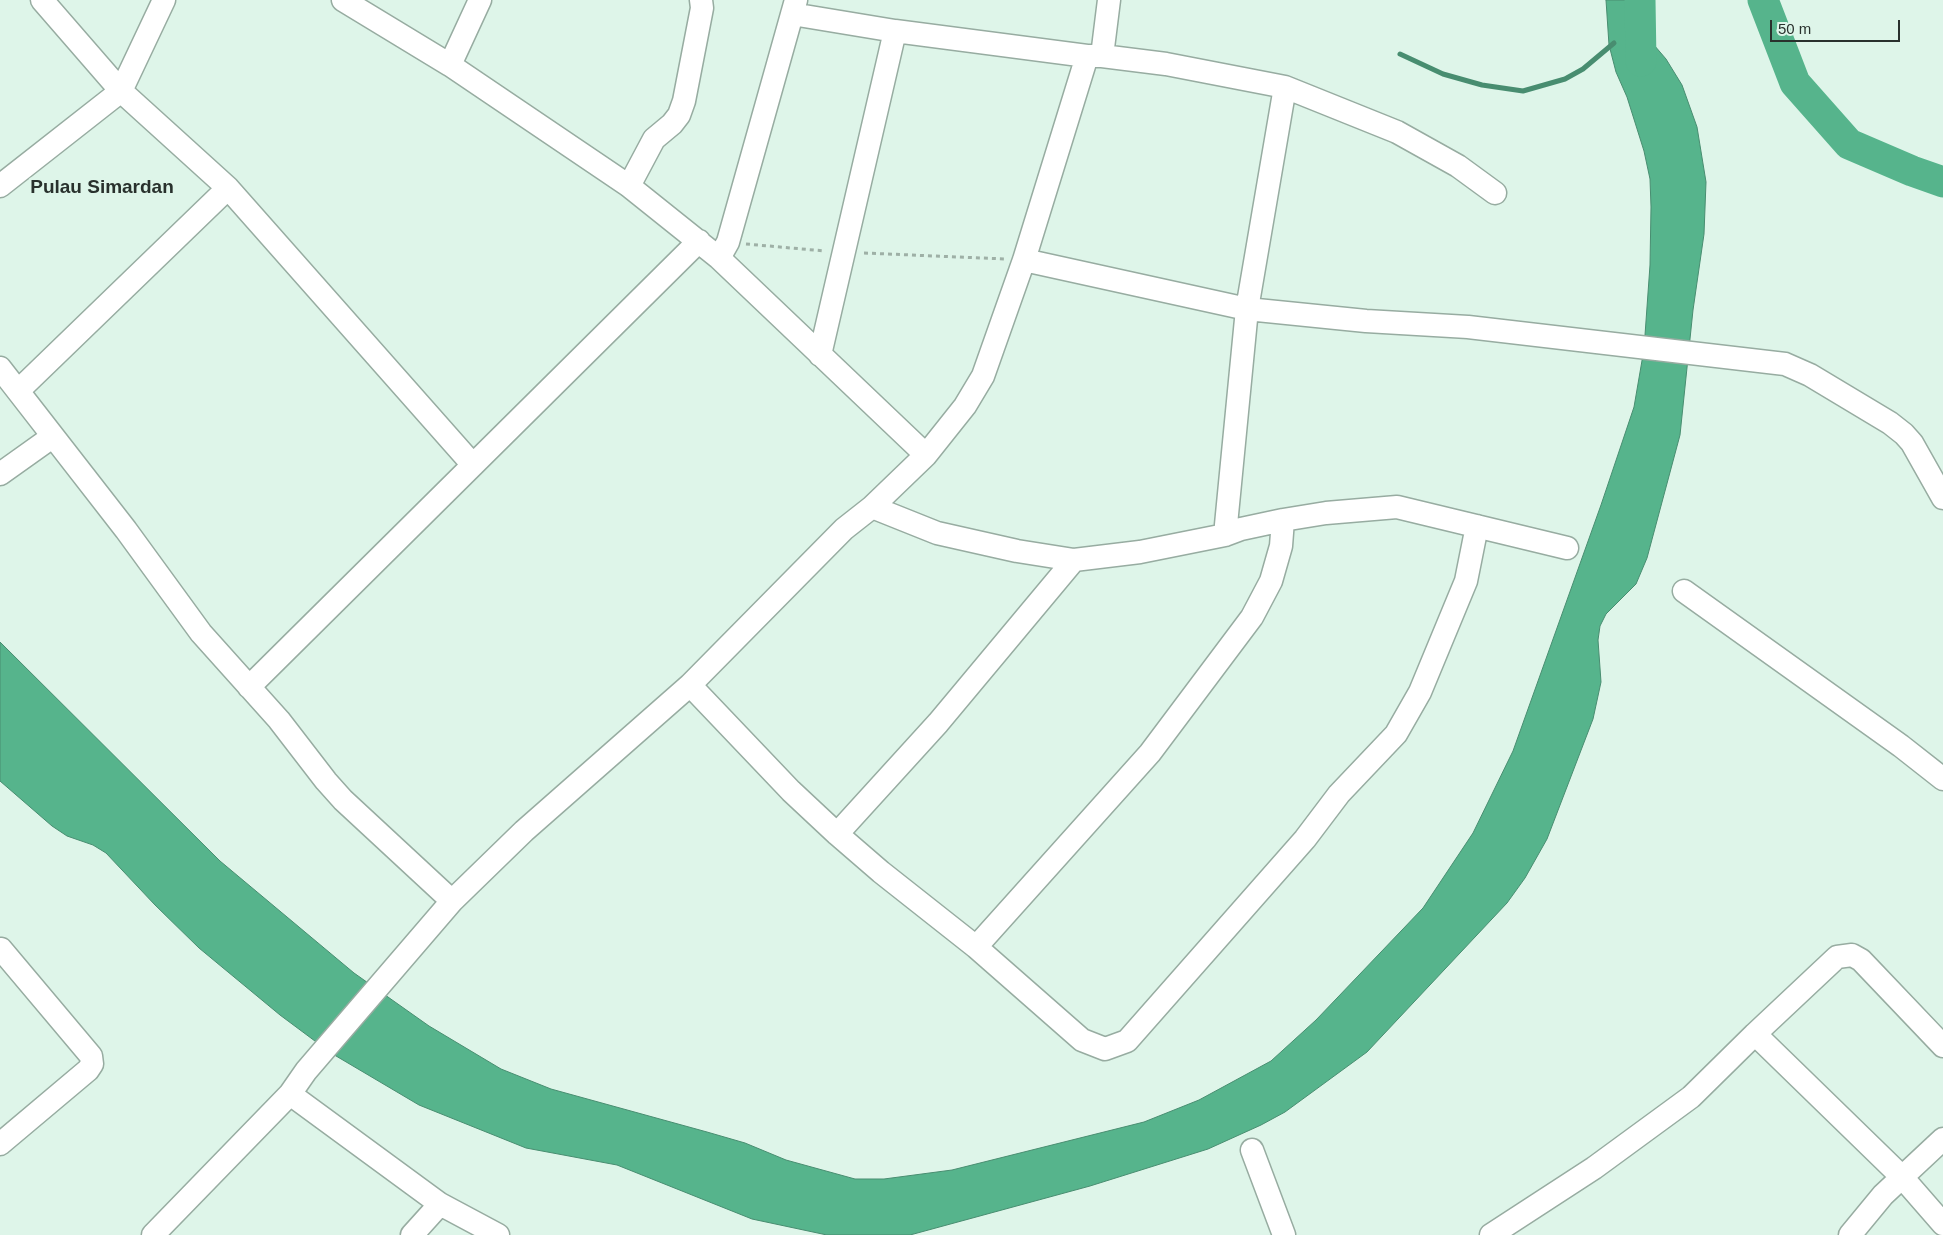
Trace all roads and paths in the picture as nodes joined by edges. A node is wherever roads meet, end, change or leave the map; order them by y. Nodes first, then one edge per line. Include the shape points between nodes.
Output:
1 (42, 0) edge
2 (164, 0) edge
3 (343, 0) edge
4 (480, 0) edge
5 (701, 0) edge
6 (1110, 0) edge
7 (794, 7) edge
8 (895, 31) junction
9 (1095, 56) junction
10 (450, 65) junction
11 (1285, 87) junction
12 (121, 91) junction
13 (0, 186) edge
14 (629, 186) junction
15 (228, 188) junction
16 (1495, 193) dead end
17 (699, 241) junction
18 (724, 250) junction
19 (845, 253) junction
20 (1024, 260) junction
21 (1248, 309) junction
22 (820, 355) junction
23 (0, 368) edge
24 (18, 391) junction
25 (52, 437) junction
26 (926, 455) junction
27 (473, 466) junction
28 (0, 474) edge
29 (1943, 498) edge
30 (872, 507) junction
31 (1282, 520) junction
32 (1477, 526) junction
33 (1224, 535) junction
34 (1567, 548) dead end
35 (1074, 560) junction
36 (1684, 591) dead end
37 (690, 685) junction
38 (249, 687) junction
39 (1943, 779) edge
40 (837, 834) junction
41 (452, 901) junction
42 (976, 947) junction
43 (1, 949) dead end
44 (1755, 1034) junction
45 (1943, 1046) edge
46 (290, 1094) junction
47 (1943, 1139) edge
48 (0, 1144) edge
49 (1252, 1150) dead end
50 (1902, 1177) junction
51 (440, 1204) junction
52 (1943, 1224) edge
53 (153, 1235) edge
54 (412, 1235) edge
55 (498, 1235) edge
56 (1284, 1235) edge
57 (1491, 1235) edge
58 (1850, 1235) edge

1 - 12 street
2 - 12 street
3 - 10 street
4 - 10 street
5 - 14 street via 679,115 654,139
6 - 9 street
7 - 8 street
7 - 18 street
8 - 9 street
8 - 19 street
9 - 11 street via 1166,64
9 - 20 street
10 - 14 street
11 - 16 street via 1397,132 1458,166
11 - 21 street
12 - 13 street
12 - 15 street
14 - 17 street
15 - 24 street
15 - 27 street
17 - 18 street
17 - 27 street
18 - 19 path
18 - 22 street
19 - 20 path
19 - 22 street
20 - 21 street
20 - 26 street via 983,376 965,406
21 - 29 street via 1468,327 1784,364 1810,375 1904,434
21 - 33 street
22 - 26 street
23 - 24 street
24 - 25 street
25 - 28 street
25 - 38 street via 126,530 201,634
26 - 30 street
27 - 38 street
30 - 35 street via 937,533
30 - 37 street via 844,529
31 - 32 street via 1397,508
31 - 33 street
31 - 42 street via 1281,546 1272,580 1252,617 1150,753
32 - 34 street
32 - 42 street via 1466,581 1420,692 1396,734 1339,794 1305,839 1127,1041 1104,1049 1082,1040
33 - 35 street via 1140,552
35 - 40 street via 938,723
36 - 39 street
37 - 40 street
37 - 41 street via 524,831
38 - 41 street via 344,800
40 - 42 street
41 - 46 street via 306,1071
43 - 48 street via 91,1056 92,1064
44 - 45 street via 1837,957 1852,955 1869,967
44 - 50 street
44 - 57 street via 1691,1097 1594,1168
46 - 51 street
46 - 53 street
47 - 50 street
49 - 56 street
50 - 52 street
50 - 58 street
51 - 54 street
51 - 55 street

